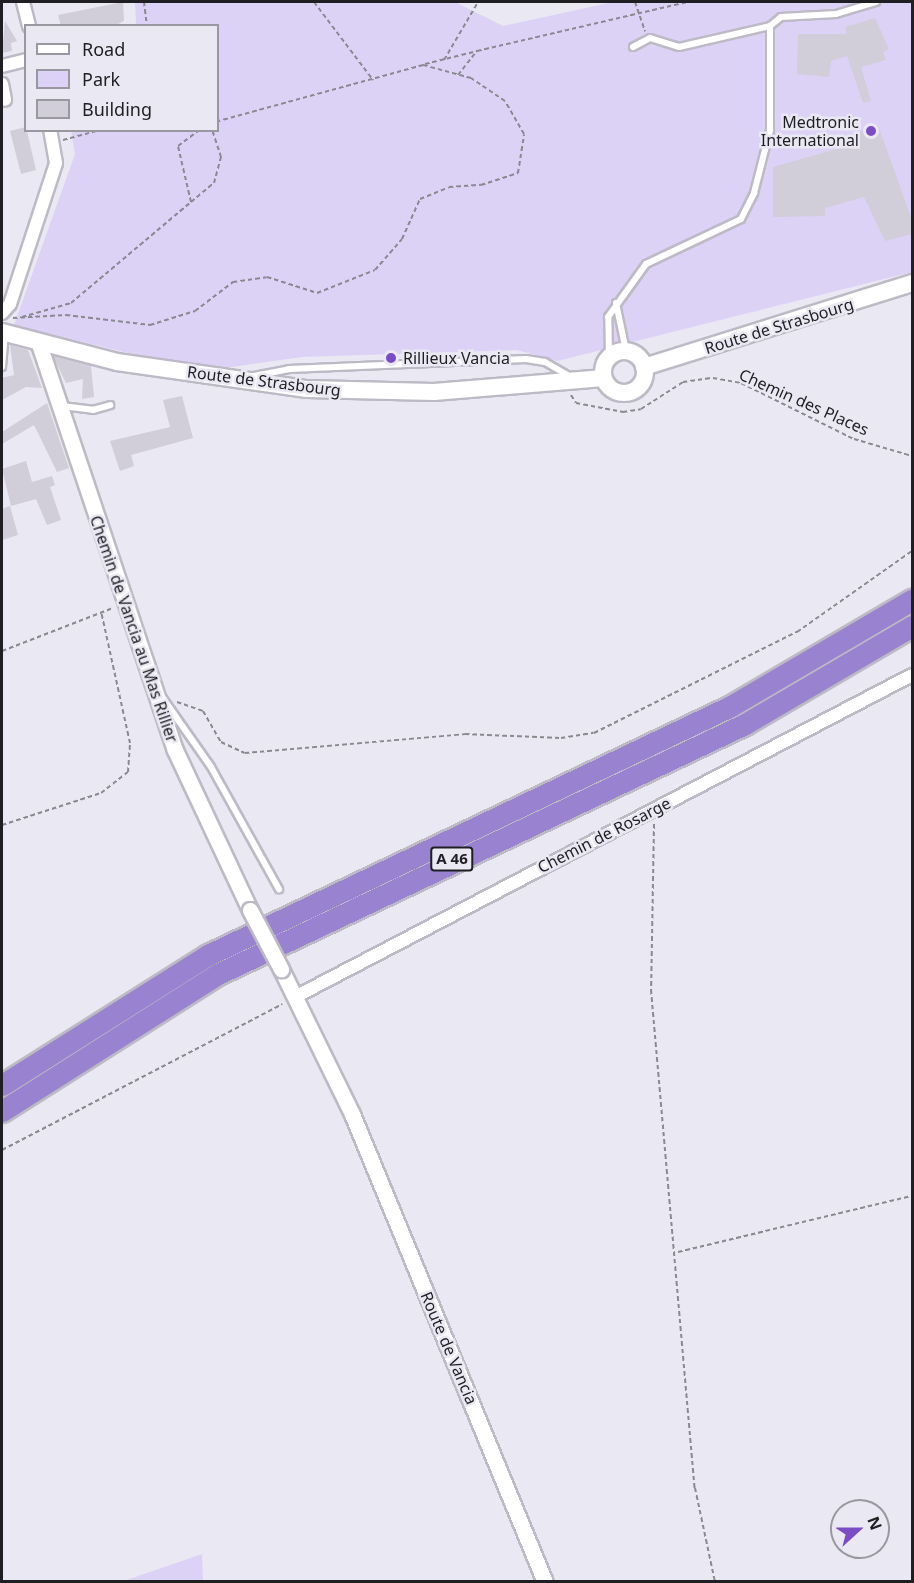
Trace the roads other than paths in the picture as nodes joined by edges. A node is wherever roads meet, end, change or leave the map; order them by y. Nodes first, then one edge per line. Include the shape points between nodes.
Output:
1 (23, 2) edge
2 (876, 2) edge
3 (28, 24) edge
4 (770, 26) junction
5 (633, 47) dead end
6 (24, 60) edge
7 (2, 66) edge
8 (2, 84) edge
9 (5, 100) dead end
10 (51, 136) edge
11 (912, 284) edge
12 (616, 303) junction
13 (2, 313) edge
14 (3, 332) edge
15 (38, 341) junction
16 (626, 351) junction
17 (609, 356) junction
18 (2, 367) edge
19 (644, 367) junction
20 (603, 378) junction
21 (239, 380) junction
22 (569, 380) junction
23 (110, 405) dead end
24 (61, 406) junction
25 (912, 600) edge
26 (912, 626) edge
27 (912, 675) edge
28 (152, 685) junction
29 (279, 889) dead end
30 (295, 997) junction
31 (2, 1085) edge
32 (2, 1111) edge
33 (545, 1581) edge

1 - 3 street
2 - 4 lane via 836,15 781,17
4 - 5 lane via 679,47 650,38
4 - 12 lane via 770,130 754,193 741,219 653,259
6 - 7 street
8 - 9 street
10 - 13 street via 56,164 10,304
11 - 19 main road, Route de Strasbourg
12 - 16 lane
12 - 17 lane via 606,328
14 - 15 main road, Route de Strasbourg
14 - 18 lane
15 - 21 main road, Route de Strasbourg via 117,362
15 - 24 street, Chemin de Vancia au Mas Rillier
16 - 17 main road
16 - 19 main road
17 - 20 main road
19 - 20 main road via 642,382 632,392 618,393
20 - 22 main road, Route de Strasbourg
21 - 22 main road, Route de Strasbourg via 306,389 434,392
21 - 22 lane via 289,369 515,359 545,362
23 - 24 lane via 93,410
24 - 28 street, Chemin de Vancia au Mas Rillier
25 - 31 highway, A 46 via 730,706 239,939
26 - 32 highway, A 46 via 745,724 218,974
27 - 30 street, Chemin de Rosarge
28 - 29 lane via 211,766
28 - 30 street, Chemin de Vancia au Mas Rillier, bridge via 200,811
30 - 33 street, Route de Vancia via 352,1114

